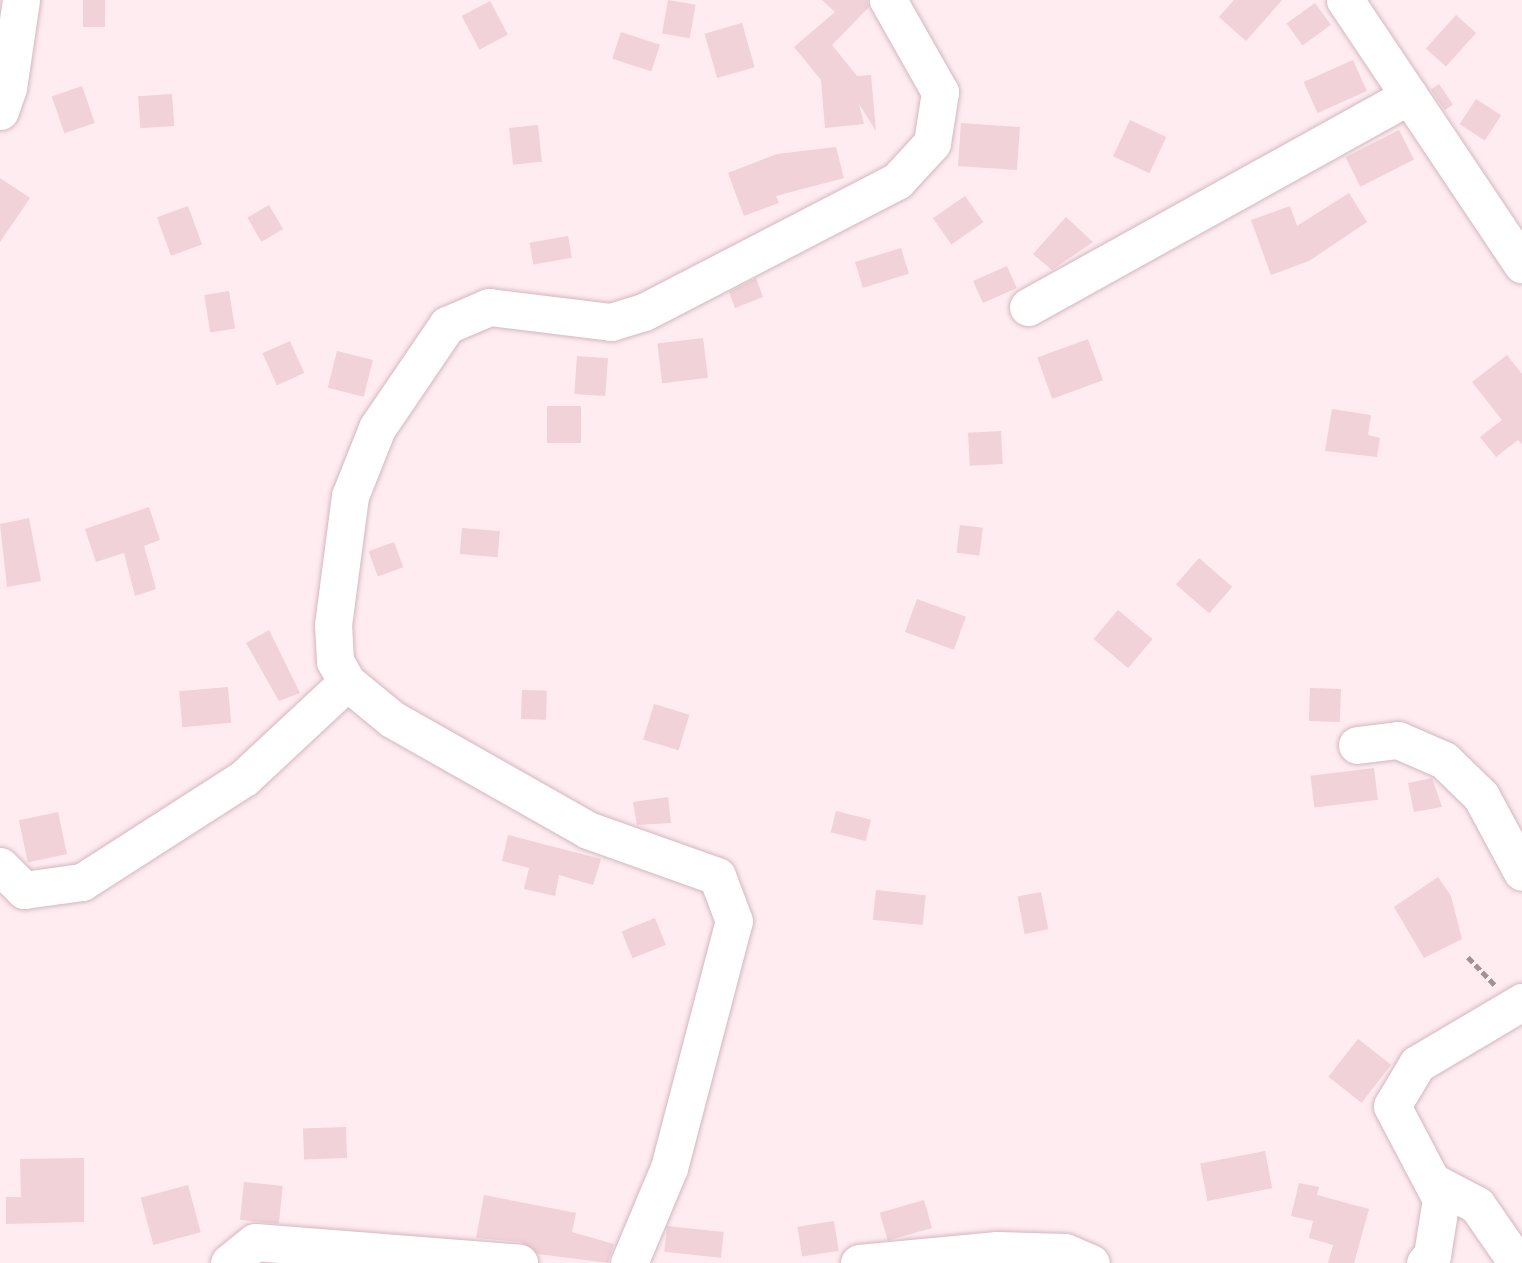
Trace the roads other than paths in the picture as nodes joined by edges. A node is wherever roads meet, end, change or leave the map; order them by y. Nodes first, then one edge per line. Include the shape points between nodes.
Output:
1 (21, 0) edge
2 (888, 0) edge
3 (1345, 0) edge
4 (1409, 96) junction
5 (0, 111) edge
6 (1522, 264) edge
7 (1028, 307) dead end
8 (347, 682) junction
9 (1357, 745) dead end
10 (0, 866) edge
11 (1522, 872) edge
12 (1522, 1002) edge
13 (1433, 1182) junction
14 (229, 1263) edge
15 (519, 1263) edge
16 (629, 1263) edge
17 (859, 1263) edge
18 (1091, 1263) edge
19 (1425, 1263) edge
20 (1517, 1263) edge

1 - 5 street via 8,88
2 - 8 street via 940,92 932,143 897,181 644,312 611,322 489,307 447,325 377,428 350,496 333,625 335,661
3 - 4 street
4 - 6 street
4 - 7 street
8 - 10 street via 244,778 82,882 24,891
8 - 16 street via 392,719 588,830 717,876 734,922 669,1168
9 - 11 street via 1398,740 1444,760 1481,796
12 - 13 street via 1417,1064 1392,1106
13 - 19 street via 1441,1199 1432,1255
13 - 20 street via 1477,1205
14 - 15 street via 255,1242
17 - 18 street via 997,1250 1065,1252

